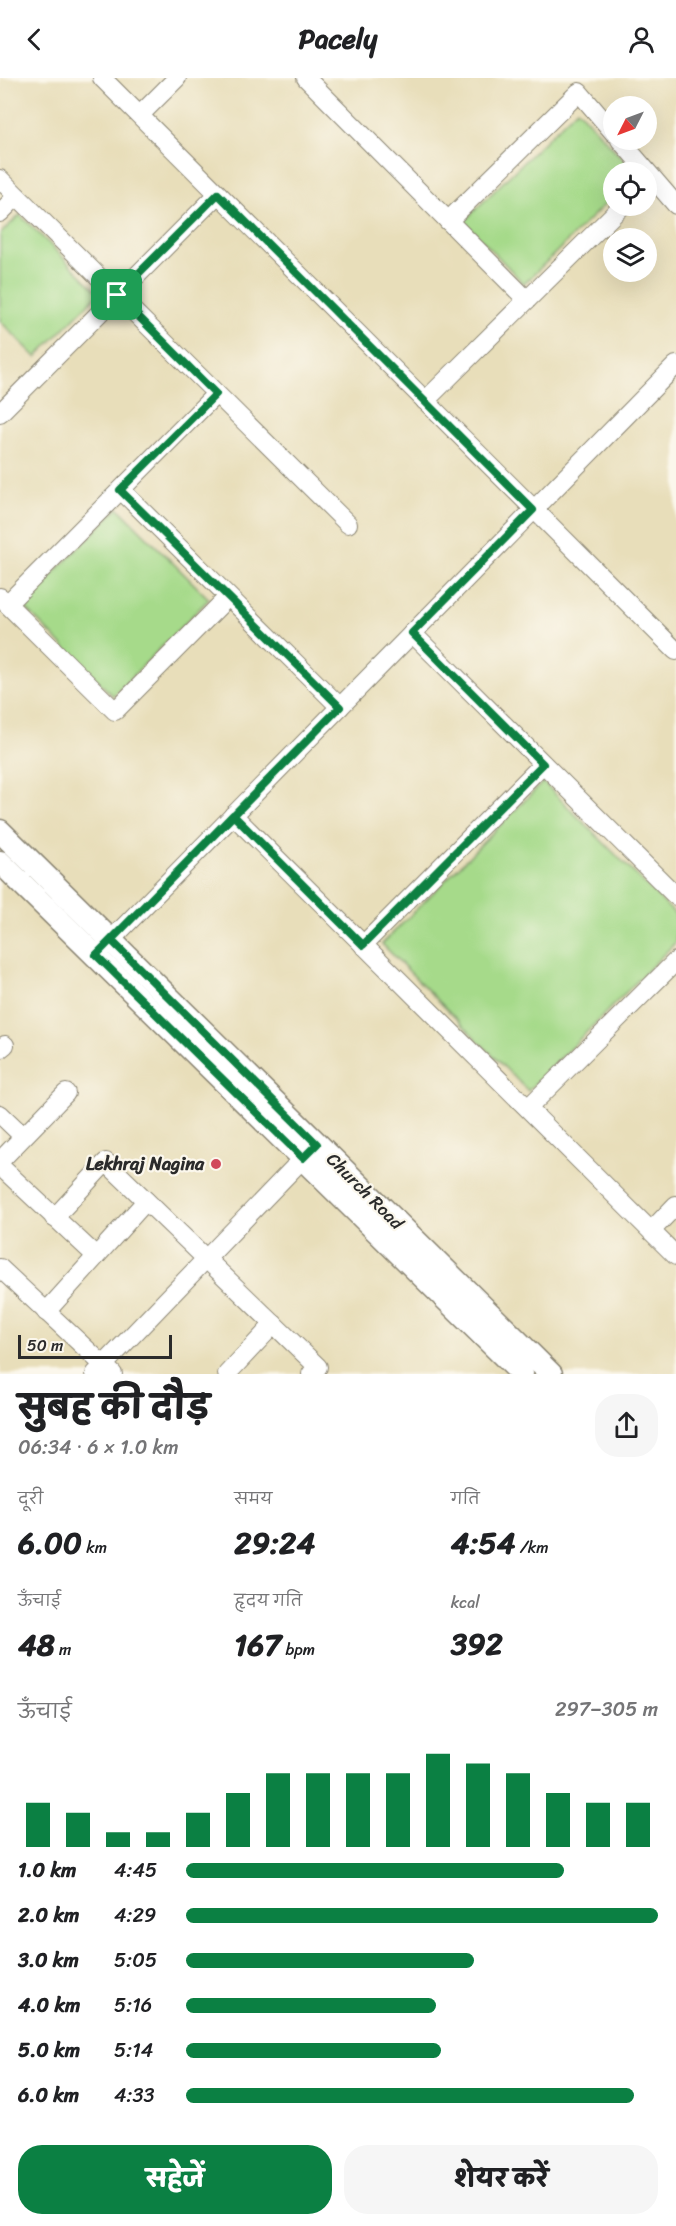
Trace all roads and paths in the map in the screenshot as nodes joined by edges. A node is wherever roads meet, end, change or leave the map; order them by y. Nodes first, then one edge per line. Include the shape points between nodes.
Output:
1 (102, 78) edge
2 (177, 78) edge
3 (306, 78) edge
4 (140, 115) junction
5 (603, 119) edge
6 (0, 179) edge
7 (657, 187) edge
8 (218, 194) junction
9 (17, 196) junction
10 (676, 205) edge
11 (0, 213) edge
12 (612, 216) edge
13 (448, 221) junction
14 (117, 295) junction
15 (527, 300) junction
16 (676, 365) edge
17 (216, 394) junction
18 (425, 401) junction
19 (0, 413) edge
20 (120, 490) junction
21 (533, 510) junction
22 (348, 524) dead end
23 (228, 597) junction
24 (4, 600) edge
25 (412, 633) junction
26 (676, 651) edge
27 (340, 707) junction
28 (543, 764) junction
29 (233, 815) junction
30 (0, 831) edge
31 (0, 862) edge
32 (676, 896) edge
33 (363, 945) junction
34 (104, 947) junction
35 (676, 961) edge
36 (66, 1093) dead end
37 (528, 1108) junction
38 (0, 1114) edge
39 (23, 1136) junction
40 (310, 1151) junction
41 (0, 1161) edge
42 (0, 1166) edge
43 (146, 1201) junction
44 (676, 1206) edge
45 (54, 1218) junction
46 (651, 1231) junction
47 (96, 1256) junction
48 (676, 1256) edge
49 (206, 1258) junction
50 (0, 1268) edge
51 (46, 1312) junction
52 (274, 1323) junction
53 (104, 1371) edge
54 (227, 1374) edge
55 (311, 1374) edge
56 (522, 1374) edge
57 (551, 1374) edge

1 - 4 street
2 - 4 street
3 - 13 street
4 - 8 street
5 - 13 street via 579,92
6 - 9 street
7 - 10 street
8 - 14 street
8 - 18 street
9 - 11 street
9 - 14 street
12 - 15 street
13 - 15 street
14 - 17 street
14 - 19 street
15 - 18 street
16 - 21 street
17 - 20 street
17 - 22 street
18 - 21 street
20 - 23 street
20 - 24 street
21 - 25 street
21 - 26 street
23 - 24 street via 115,711
23 - 27 street
25 - 27 street
25 - 28 street
27 - 29 street
28 - 32 street
28 - 33 street
29 - 33 street
29 - 34 street
30 - 34 street, Church Road
31 - 34 street, Church Road
33 - 37 street
34 - 40 street, Church Road
35 - 37 street
36 - 39 street
37 - 46 street
38 - 39 street
39 - 41 street
40 - 49 street
40 - 56 street, Church Road
40 - 57 street, Church Road
42 - 45 street
43 - 45 street via 106,1162
43 - 47 street
43 - 49 street
44 - 46 street
45 - 47 street
46 - 48 street
47 - 51 street
49 - 52 street
49 - 53 street
50 - 51 street
51 - 53 street
52 - 54 street
52 - 55 street via 318,1367

